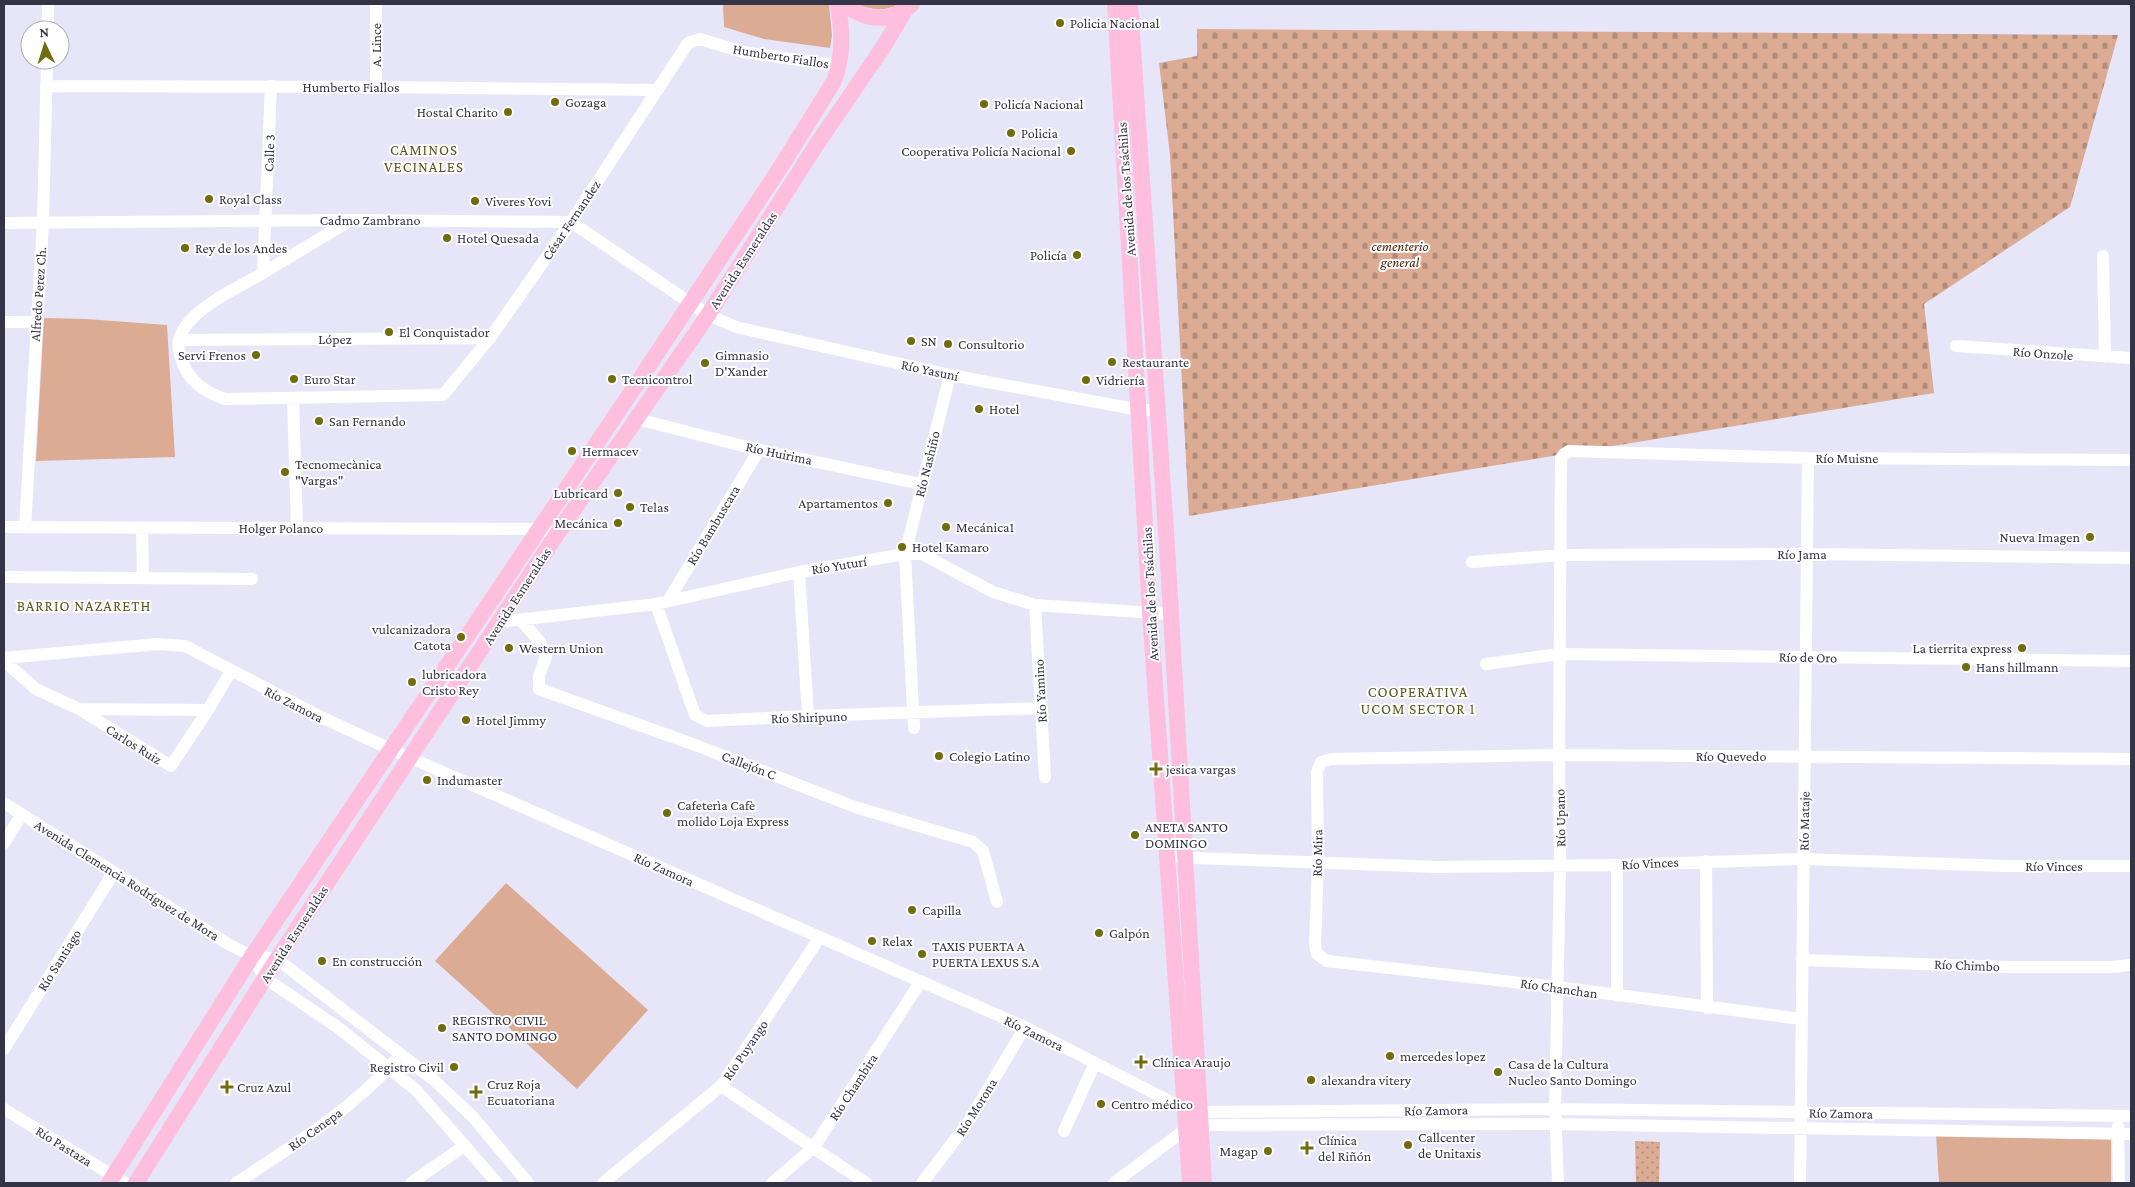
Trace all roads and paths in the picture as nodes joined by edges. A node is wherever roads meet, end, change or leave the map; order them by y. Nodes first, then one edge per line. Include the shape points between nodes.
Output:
1 (48, 4) edge
2 (376, 4) edge
3 (838, 4) edge
4 (846, 4) edge
5 (1115, 4) edge
6 (1130, 4) edge
7 (908, 8) edge
8 (48, 20) edge
9 (693, 41) joint
10 (840, 66) junction
11 (47, 70) edge
12 (46, 86) junction
13 (271, 86) junction
14 (376, 86) junction
15 (656, 90) junction
16 (266, 220) junction
17 (352, 220) junction
18 (43, 222) junction
19 (570, 222) junction
20 (4, 223) edge
21 (2103, 256) dead end
22 (263, 274) junction
23 (690, 302) junction
24 (708, 315) junction
25 (4, 322) edge
26 (36, 322) junction
27 (490, 338) junction
28 (179, 340) junction
29 (1956, 346) dead end
30 (2105, 357) junction
31 (2131, 358) edge
32 (950, 375) junction
33 (293, 398) junction
34 (1140, 410) junction
35 (1156, 410) junction
36 (637, 419) junction
37 (759, 450) junction
38 (1564, 454) joint
39 (1808, 458) junction
40 (2131, 460) edge
41 (921, 484) junction
42 (4, 527) edge
43 (25, 527) junction
44 (142, 527) junction
45 (297, 528) junction
46 (538, 529) junction
47 (557, 534) junction
48 (905, 554) junction
49 (1807, 554) junction
50 (1561, 555) junction
51 (2131, 558) edge
52 (1472, 562) dead end
53 (799, 572) junction
54 (4, 577) edge
55 (143, 578) junction
56 (252, 579) dead end
57 (662, 602) junction
58 (1035, 605) junction
59 (1150, 613) junction
60 (1169, 614) junction
61 (521, 620) junction
62 (500, 622) junction
63 (1559, 654) junction
64 (1806, 657) junction
65 (4, 660) edge
66 (2131, 661) edge
67 (1486, 664) dead end
68 (230, 671) junction
69 (1042, 708) junction
70 (78, 709) junction
71 (208, 710) junction
72 (914, 714) junction
73 (808, 716) junction
74 (914, 728) dead end
75 (390, 749) junction
76 (1559, 755) junction
77 (1805, 756) junction
78 (409, 757) junction
79 (1331, 759) joint
80 (2131, 759) edge
81 (1045, 777) dead end
82 (4, 803) edge
83 (22, 814) junction
84 (4, 843) edge
85 (1168, 857) junction
86 (1185, 857) junction
87 (1804, 859) junction
88 (1706, 861) junction
89 (1318, 863) junction
90 (1560, 865) junction
91 (1617, 865) junction
92 (2131, 866) edge
93 (114, 872) junction
94 (997, 902) dead end
95 (820, 937) junction
96 (1317, 954) joint
97 (252, 956) junction
98 (277, 959) junction
99 (1802, 960) junction
100 (2131, 965) edge
101 (265, 978) junction
102 (921, 981) junction
103 (1557, 987) junction
104 (1617, 996) junction
105 (1707, 1008) junction
106 (1802, 1019) junction
107 (1025, 1026) junction
108 (4, 1049) edge
109 (402, 1054) junction
110 (1095, 1064) junction
111 (390, 1067) junction
112 (721, 1086) junction
113 (458, 1103) junction
114 (1555, 1108) junction
115 (4, 1109) edge
116 (1800, 1112) junction
117 (2117, 1116) junction
118 (2131, 1116) edge
119 (442, 1118) junction
120 (1193, 1119) junction
121 (1556, 1124) junction
122 (1800, 1128) junction
123 (1064, 1131) dead end
124 (2118, 1133) junction
125 (2131, 1134) edge
126 (464, 1146) junction
127 (814, 1147) junction
128 (115, 1181) edge
129 (136, 1183) edge
130 (236, 1183) edge
131 (411, 1183) edge
132 (497, 1183) edge
133 (528, 1183) edge
134 (603, 1183) edge
135 (772, 1183) edge
136 (866, 1183) edge
137 (922, 1183) edge
138 (1114, 1183) edge
139 (1190, 1183) edge
140 (1204, 1183) edge
141 (1558, 1183) edge
142 (1800, 1183) edge
143 (2119, 1183) edge

1 - 8 street
2 - 14 street, A. Lince
3 - 10 main road, Avenida Esmeraldas via 842,38
4 - 7 main road via 856,13 872,18 888,18
5 - 34 main road, Avenida de los Tsáchilas
6 - 35 main road, Avenida de los Tsáchilas
7 - 24 main road, Avenida Esmeraldas
9 - 10 street, Humberto Fiallos via 700,39 743,52
9 - 15 street, César Fernandez via 688,43
10 - 23 main road, Avenida Esmeraldas via 780,168
11 - 12 street, Alfredo Perez Ch.
12 - 13 street, Humberto Fiallos
12 - 18 street, Alfredo Perez Ch.
13 - 14 street, Humberto Fiallos
13 - 16 street, Calle 3
14 - 15 street, Humberto Fiallos
15 - 19 street, César Fernandez
16 - 17 street, Cadmo Zambrano
16 - 18 street, Cadmo Zambrano
16 - 22 street, Calle 3
17 - 19 street, Cadmo Zambrano
17 - 22 street
18 - 20 street, Cadmo Zambrano
18 - 26 street, Alfredo Perez Ch.
19 - 23 street
19 - 27 street, César Fernandez
21 - 30 street
22 - 28 street via 199,312 185,326
23 - 24 street
23 - 46 main road, Avenida Esmeraldas
24 - 32 street, Río Yasuní via 736,327
24 - 36 main road, Avenida Esmeraldas
25 - 26 street
26 - 43 street, Alfredo Perez Ch.
27 - 28 street, López
27 - 33 street, César Fernandez via 443,395
28 - 33 street via 179,354 186,369 194,383 209,394 225,400
29 - 30 street, Río Onzole
30 - 31 street, Río Onzole
32 - 34 street, Río Yasuní
32 - 41 street, Río Nashiño
33 - 45 street
34 - 35 street, Río Yasuní
34 - 59 main road, Avenida de los Tsáchilas
35 - 60 main road, Avenida de los Tsáchilas
36 - 37 street, Río Huirima
36 - 47 main road, Avenida Esmeraldas
37 - 41 street, Río Huirima
37 - 57 street, Río Bambuscara
38 - 39 street, Río Muisne via 1569,451
38 - 50 street, Río Upano via 1561,458
39 - 40 street, Río Muisne
39 - 49 street, Río Mataje
41 - 48 street, Río Nashiño
42 - 43 street, Holger Polanco
43 - 44 street, Holger Polanco
44 - 45 street, Holger Polanco
44 - 55 street
45 - 46 street, Holger Polanco
46 - 47 street, Holger Polanco
46 - 75 main road, Avenida Esmeraldas
47 - 62 main road, Avenida Esmeraldas
48 - 53 street, Río Yuturí
48 - 58 street, Río Yuturí via 922,554 993,592
48 - 72 street, Río Nashiño
49 - 50 street, Río Jama
49 - 51 street, Río Jama
49 - 64 street, Río Mataje
50 - 52 street, Río Jama
50 - 63 street, Río Upano
53 - 57 street, Río Yuturí
53 - 73 street
54 - 55 street
55 - 56 street
57 - 61 street, Río Yuturí
57 - 73 street, Río Shiripuno via 696,716 700,720
58 - 59 street, Río Yuturí
58 - 69 street, Río Yamino
59 - 60 street, Río Yuturí
59 - 85 main road, Avenida de los Tsáchilas
60 - 86 main road, Avenida de los Tsáchilas
61 - 62 street, Río Yuturí
61 - 94 street, Callejón C via 540,642 546,656 538,689 770,772 858,808 973,842 982,851
62 - 78 main road, Avenida Esmeraldas
63 - 64 street, Río de Oro
63 - 67 street, Río de Oro
63 - 76 street, Río Upano
64 - 66 street, Río de Oro
64 - 77 street, Río Mataje
65 - 68 street, Río Zamora via 157,644 184,646
65 - 70 street, Carlos Ruiz via 36,689
68 - 71 street, Carlos Ruiz
68 - 75 street, Río Zamora
69 - 72 street, Río Shiripuno
69 - 81 street, Río Yamino
70 - 71 street
70 - 71 street, Carlos Ruiz via 171,766
72 - 73 street, Río Shiripuno
72 - 74 street, Río Nashiño
75 - 78 street, Río Zamora
75 - 97 main road, Avenida Esmeraldas
76 - 77 street, Río Quevedo
76 - 79 street, Río Quevedo
76 - 90 street, Río Upano
77 - 80 street, Río Quevedo
77 - 87 street, Río Mataje
78 - 95 street, Río Zamora
78 - 98 main road, Avenida Esmeraldas
79 - 89 street, Río Mira via 1321,762 1317,772
82 - 83 street, Avenida Clemencia Rodríguez de Mora
83 - 84 street
83 - 93 street, Avenida Clemencia Rodríguez de Mora
85 - 86 street, Río Vinces
85 - 120 main road, Avenida de los Tsáchilas
86 - 89 street, Río Vinces
86 - 120 main road, Avenida de los Tsáchilas
87 - 88 street, Río Vinces
87 - 92 street, Río Vinces via 2005,866
87 - 99 street, Río Mataje
88 - 91 street, Río Vinces
88 - 105 street
89 - 90 street, Río Vinces via 1437,867
89 - 96 street, Río Mira via 1314,946
90 - 91 street, Río Vinces
90 - 103 street, Río Upano
91 - 104 street
93 - 97 street, Avenida Clemencia Rodríguez de Mora
93 - 108 street, Río Santiago
95 - 102 street, Río Zamora
95 - 112 street, Río Puyango
96 - 103 street, Río Chanchan via 1335,963
97 - 98 street, Avenida Clemencia Rodríguez de Mora
97 - 101 street
97 - 128 main road, Avenida Esmeraldas
98 - 101 main road, Avenida Esmeraldas
98 - 109 street
99 - 100 street, Río Chimbo via 2008,967
99 - 106 street, Río Mataje
101 - 111 street
101 - 129 main road, Avenida Esmeraldas
102 - 107 street, Río Zamora
102 - 127 street, Río Chambira
103 - 104 street, Río Chanchan
103 - 114 street, Río Upano
104 - 105 street, Río Chanchan
105 - 106 street, Río Chanchan
106 - 116 street, Río Mataje
107 - 110 street, Río Zamora
107 - 137 street, Río Morona via 967,1124
109 - 111 street, Río Cenepa
109 - 113 street
110 - 120 street, Río Zamora
110 - 123 street
111 - 119 street
111 - 130 street, Río Cenepa via 318,1129
112 - 127 street
112 - 134 street, Río Puyango
113 - 119 street
113 - 133 street
114 - 116 street, Río Zamora
114 - 120 street, Río Zamora
114 - 121 street, Río Upano
115 - 128 street, Río Pastaza
116 - 117 street, Río Zamora
116 - 122 street, Río Mataje
117 - 118 street, Río Zamora
117 - 124 street
119 - 126 street
120 - 121 street, Río Zamora
120 - 138 street
120 - 139 main road, Avenida de los Tsáchilas
120 - 140 main road, Avenida de los Tsáchilas
121 - 122 street, Río Zamora
121 - 141 street, Río Upano
122 - 124 street, Río Zamora
122 - 142 street, Río Mataje
124 - 125 street, Río Zamora
124 - 143 street
126 - 131 street
126 - 132 street
127 - 135 street, Río Chambira
127 - 136 street

